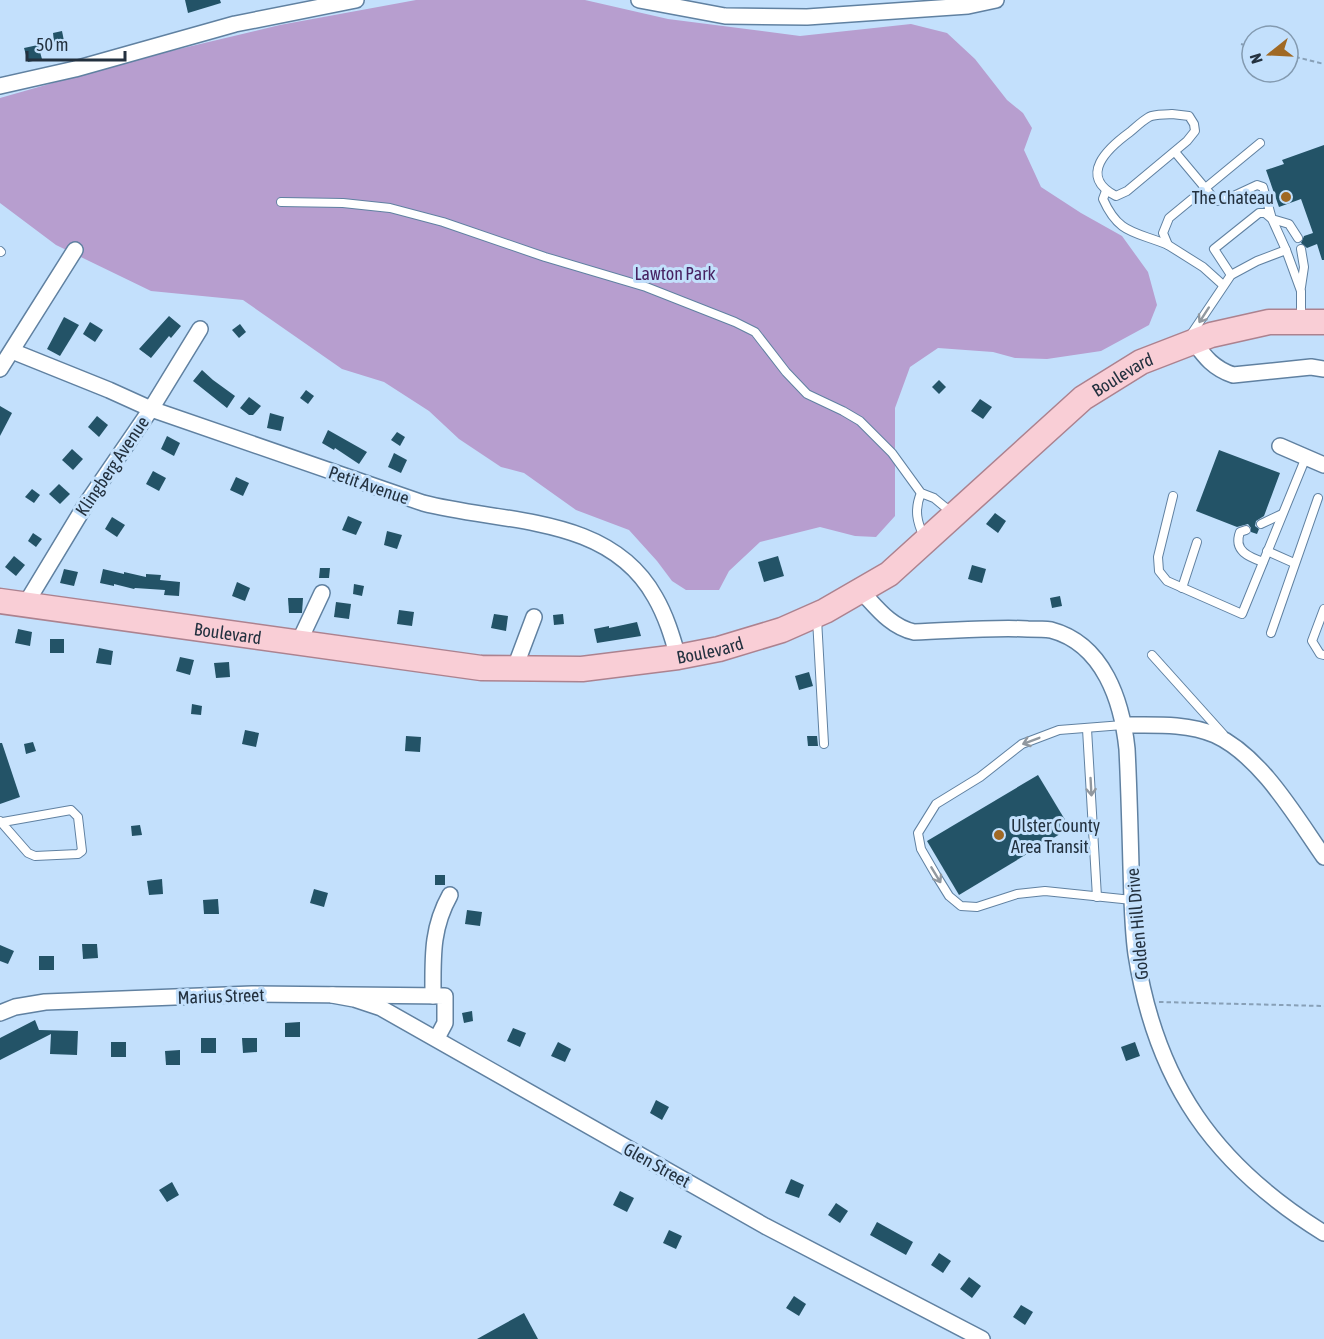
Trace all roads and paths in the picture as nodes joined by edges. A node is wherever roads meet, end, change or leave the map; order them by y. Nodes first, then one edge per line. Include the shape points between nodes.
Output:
1 (356, 0) edge
2 (639, 0) edge
3 (996, 0) edge
4 (1300, 58) edge
5 (1324, 64) edge
6 (0, 86) edge
7 (1260, 143) dead end
8 (1175, 152) junction
9 (1205, 188) junction
10 (1106, 191) junction
11 (281, 202) dead end
12 (1272, 219) junction
13 (1298, 238) dead end
14 (1168, 245) junction
15 (1301, 249) dead end
16 (75, 250) dead end
17 (1286, 250) junction
18 (1230, 274) junction
19 (1223, 285) junction
20 (1301, 291) junction
21 (1313, 322) edge
22 (200, 329) dead end
23 (1189, 342) junction
24 (12, 351) junction
25 (0, 369) edge
26 (1324, 369) edge
27 (151, 409) junction
28 (1280, 446) dead end
29 (1306, 457) junction
30 (1324, 465) edge
31 (921, 493) junction
32 (1173, 496) dead end
33 (1318, 498) dead end
34 (1282, 514) junction
35 (955, 515) junction
36 (1261, 524) dead end
37 (1246, 530) dead end
38 (926, 541) junction
39 (1197, 542) dead end
40 (1267, 551) junction
41 (1263, 562) junction
42 (1294, 563) junction
43 (1182, 588) junction
44 (322, 592) dead end
45 (862, 592) junction
46 (0, 601) edge
47 (25, 604) junction
48 (1324, 609) edge
49 (817, 615) junction
50 (534, 617) dead end
51 (1271, 633) dead end
52 (298, 644) junction
53 (1152, 655) dead end
54 (1324, 655) edge
55 (678, 657) junction
56 (514, 670) junction
57 (1125, 725) junction
58 (1088, 729) junction
59 (824, 744) dead end
60 (1232, 744) junction
61 (1, 821) edge
62 (1324, 857) edge
63 (450, 895) dead end
64 (1097, 897) junction
65 (1132, 900) junction
66 (332, 995) junction
67 (439, 996) junction
68 (1154, 1002) dead end
69 (1324, 1006) edge
70 (0, 1013) edge
71 (437, 1038) junction
72 (1324, 1233) edge
73 (982, 1339) edge

1 - 6 street via 235,24
2 - 3 street via 725,16 807,17 968,6
4 - 5 path
7 - 9 lane
8 - 9 lane
8 - 10 lane via 1127,191 1116,196
8 - 10 lane via 1195,131 1194,123 1189,116 1150,116 1109,147 1101,159 1098,169
9 - 12 lane via 1216,201 1257,184 1263,187
9 - 14 lane via 1169,218 1163,233
10 - 14 lane via 1103,199 1115,221
11 - 31 lane via 390,208 443,222 646,287 735,322 755,332 807,394 860,421 892,453
12 - 13 lane via 1289,224
12 - 17 lane
12 - 18 lane via 1259,213 1214,249
14 - 19 lane
15 - 20 lane
16 - 24 street
17 - 18 lane
17 - 20 lane
18 - 19 lane
19 -> 23 lane
20 - 21 lane
21 - 23 main road, Boulevard via 1269,322
22 - 27 street, Klingberg Avenue
23 - 26 street via 1209,363 1233,375
23 - 35 main road, Boulevard via 1141,362 1083,398
24 - 25 street
24 - 27 street, Petit Avenue
27 - 47 street, Klingberg Avenue via 86,504
27 - 55 street, Petit Avenue via 423,503 568,530 598,543 633,567 654,595
28 - 29 street
29 - 30 street
29 - 34 lane
31 - 35 lane
31 - 38 lane via 916,505 917,523
32 - 43 lane via 1158,564 1167,581
33 - 42 lane
34 - 36 lane
34 - 40 lane
35 - 38 main road, Boulevard
37 - 41 lane via 1238,537 1242,552
38 - 45 main road, Boulevard
39 - 43 lane
40 - 41 lane
40 - 42 lane
41 - 43 lane via 1242,614
42 - 51 lane
44 - 52 street
45 - 49 main road, Boulevard
45 - 57 street, Golden Hill Drive via 904,630 1050,630 1073,640 1099,663 1108,677
46 - 47 main road, Boulevard
47 - 52 main road, Boulevard
48 - 54 lane via 1312,641
49 - 55 main road, Boulevard via 782,630
49 - 59 lane
50 - 56 street
52 - 56 main road, Boulevard
53 - 60 lane
55 - 56 main road, Boulevard via 582,669
57 - 58 lane
57 - 60 street via 1176,726 1214,734
57 - 65 street, Golden Hill Drive
58 -> 64 lane
58 -> 64 lane via 1059,730 1022,744 980,777 936,804 918,833 921,849 936,875 949,896 961,906 977,907 1017,894 1045,891
60 - 62 street via 1279,794
61 - 61 lane via 35,856 82,851 78,817 71,810
63 - 67 street via 435,933
64 - 65 lane
65 - 72 street, Golden Hill Drive via 1136,951 1152,1028 1174,1080 1213,1140 1238,1168
66 - 67 street, Marius Street
66 - 70 street, Marius Street via 45,1002
66 - 71 street, Glen Street via 381,1008
67 - 71 street via 445,1023
68 - 69 path
71 - 73 street, Glen Street via 765,1226

